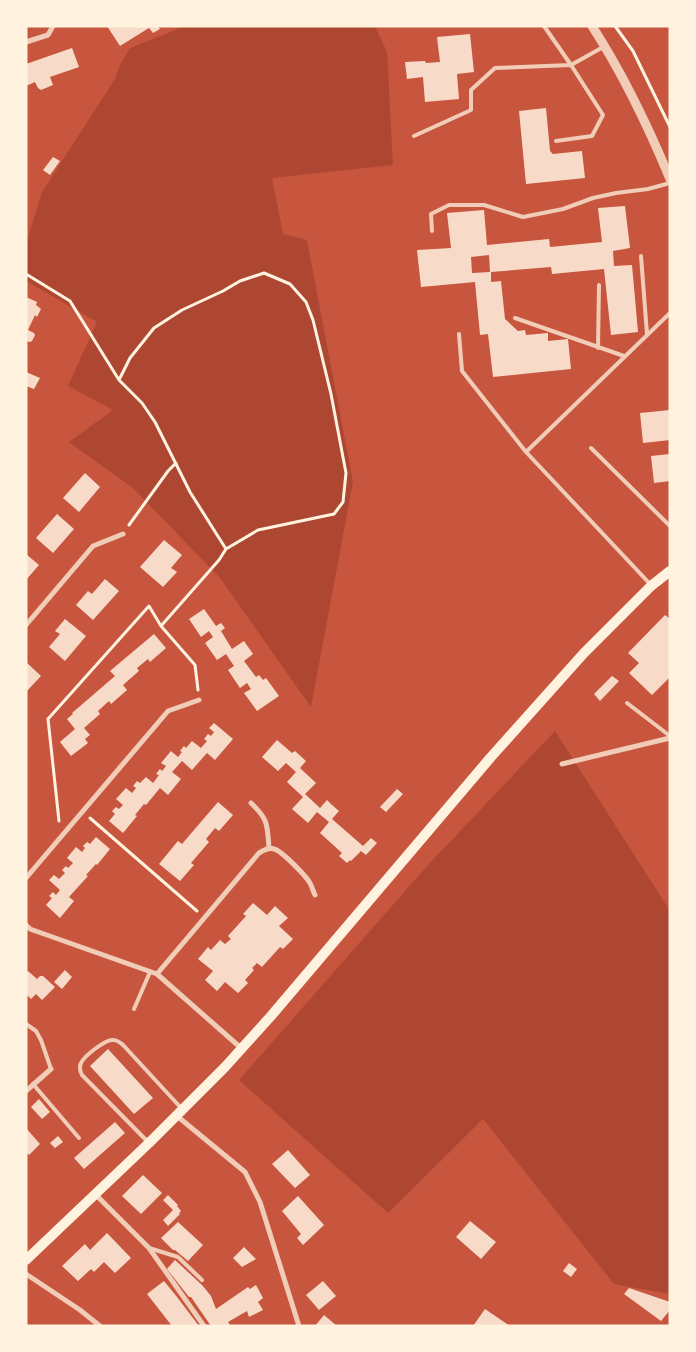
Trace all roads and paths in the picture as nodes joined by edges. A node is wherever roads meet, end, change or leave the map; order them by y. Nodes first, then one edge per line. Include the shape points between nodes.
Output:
1 (53, 26) edge
2 (544, 26) edge
3 (592, 26) edge
4 (615, 26) edge
5 (26, 42) edge
6 (605, 46) junction
7 (571, 65) junction
8 (670, 127) edge
9 (414, 136) dead end
10 (556, 141) dead end
11 (670, 179) edge
12 (670, 183) edge
13 (432, 231) dead end
14 (641, 256) dead end
15 (26, 274) edge
16 (599, 285) dead end
17 (670, 313) edge
18 (515, 318) dead end
19 (459, 334) dead end
20 (647, 334) junction
21 (598, 348) junction
22 (624, 356) junction
23 (119, 380) junction
24 (591, 448) dead end
25 (526, 452) junction
26 (176, 463) junction
27 (670, 526) edge
28 (123, 534) joint
29 (226, 548) junction
30 (670, 571) edge
31 (651, 586) junction
32 (26, 625) edge
33 (161, 626) junction
34 (199, 700) joint
35 (627, 703) dead end
36 (670, 737) edge
37 (562, 764) dead end
38 (251, 803) dead end
39 (82, 811) junction
40 (61, 836) junction
41 (269, 848) junction
42 (26, 878) edge
43 (315, 895) dead end
44 (205, 918) junction
45 (26, 925) edge
46 (150, 972) junction
47 (157, 974) junction
48 (134, 1009) dead end
49 (26, 1024) edge
50 (240, 1048) junction
51 (51, 1069) joint
52 (33, 1084) junction
53 (26, 1091) edge
54 (180, 1113) junction
55 (79, 1138) dead end
56 (150, 1143) junction
57 (95, 1194) junction
58 (149, 1248) junction
59 (26, 1260) edge
60 (26, 1274) edge
61 (202, 1280) dead end
62 (100, 1326) edge
63 (204, 1326) edge
64 (299, 1326) edge

1 - 5 street via 48,35
2 - 7 lane
3 - 6 street
4 - 8 path via 633,51
6 - 7 lane
6 - 11 street via 648,128
7 - 9 lane via 495,68 471,90 471,110
7 - 10 lane via 602,115 592,136
12 - 13 lane via 522,216 484,205 449,205 432,214
14 - 20 lane
15 - 23 path via 70,302
16 - 21 lane
17 - 20 lane
18 - 21 lane
19 - 25 lane via 462,371
20 - 22 lane
21 - 22 lane
22 - 25 lane
23 - 26 path via 142,403
23 - 29 path via 130,358 154,328 240,281 264,273 290,284 306,302 331,394 345,464 343,502 334,514 258,530
24 - 27 lane
25 - 31 lane
26 - 28 path
26 - 29 path via 190,492
28 - 32 street via 93,546
29 - 33 path
30 - 31 main road
31 - 50 main road via 584,653
33 - 34 path via 195,665
33 - 40 path via 149,606 48,719
34 - 39 street via 168,711
35 - 36 lane
36 - 37 street
38 - 41 street via 267,823
39 - 40 street
39 - 44 path
40 - 42 street
41 - 43 street via 280,852 304,876
41 - 44 street via 259,852
44 - 47 street
45 - 46 street
46 - 47 street
46 - 48 lane
47 - 50 street
49 - 51 lane via 36,1031
50 - 54 main road
51 - 52 street
52 - 53 street
52 - 55 lane
54 - 56 main road
54 - 56 lane via 118,1041 105,1042 84,1058 79,1069 82,1075
54 - 64 street via 245,1172 260,1202
56 - 57 main road
57 - 58 street
57 - 59 main road
58 - 61 lane via 178,1257
58 - 63 street
60 - 62 street

